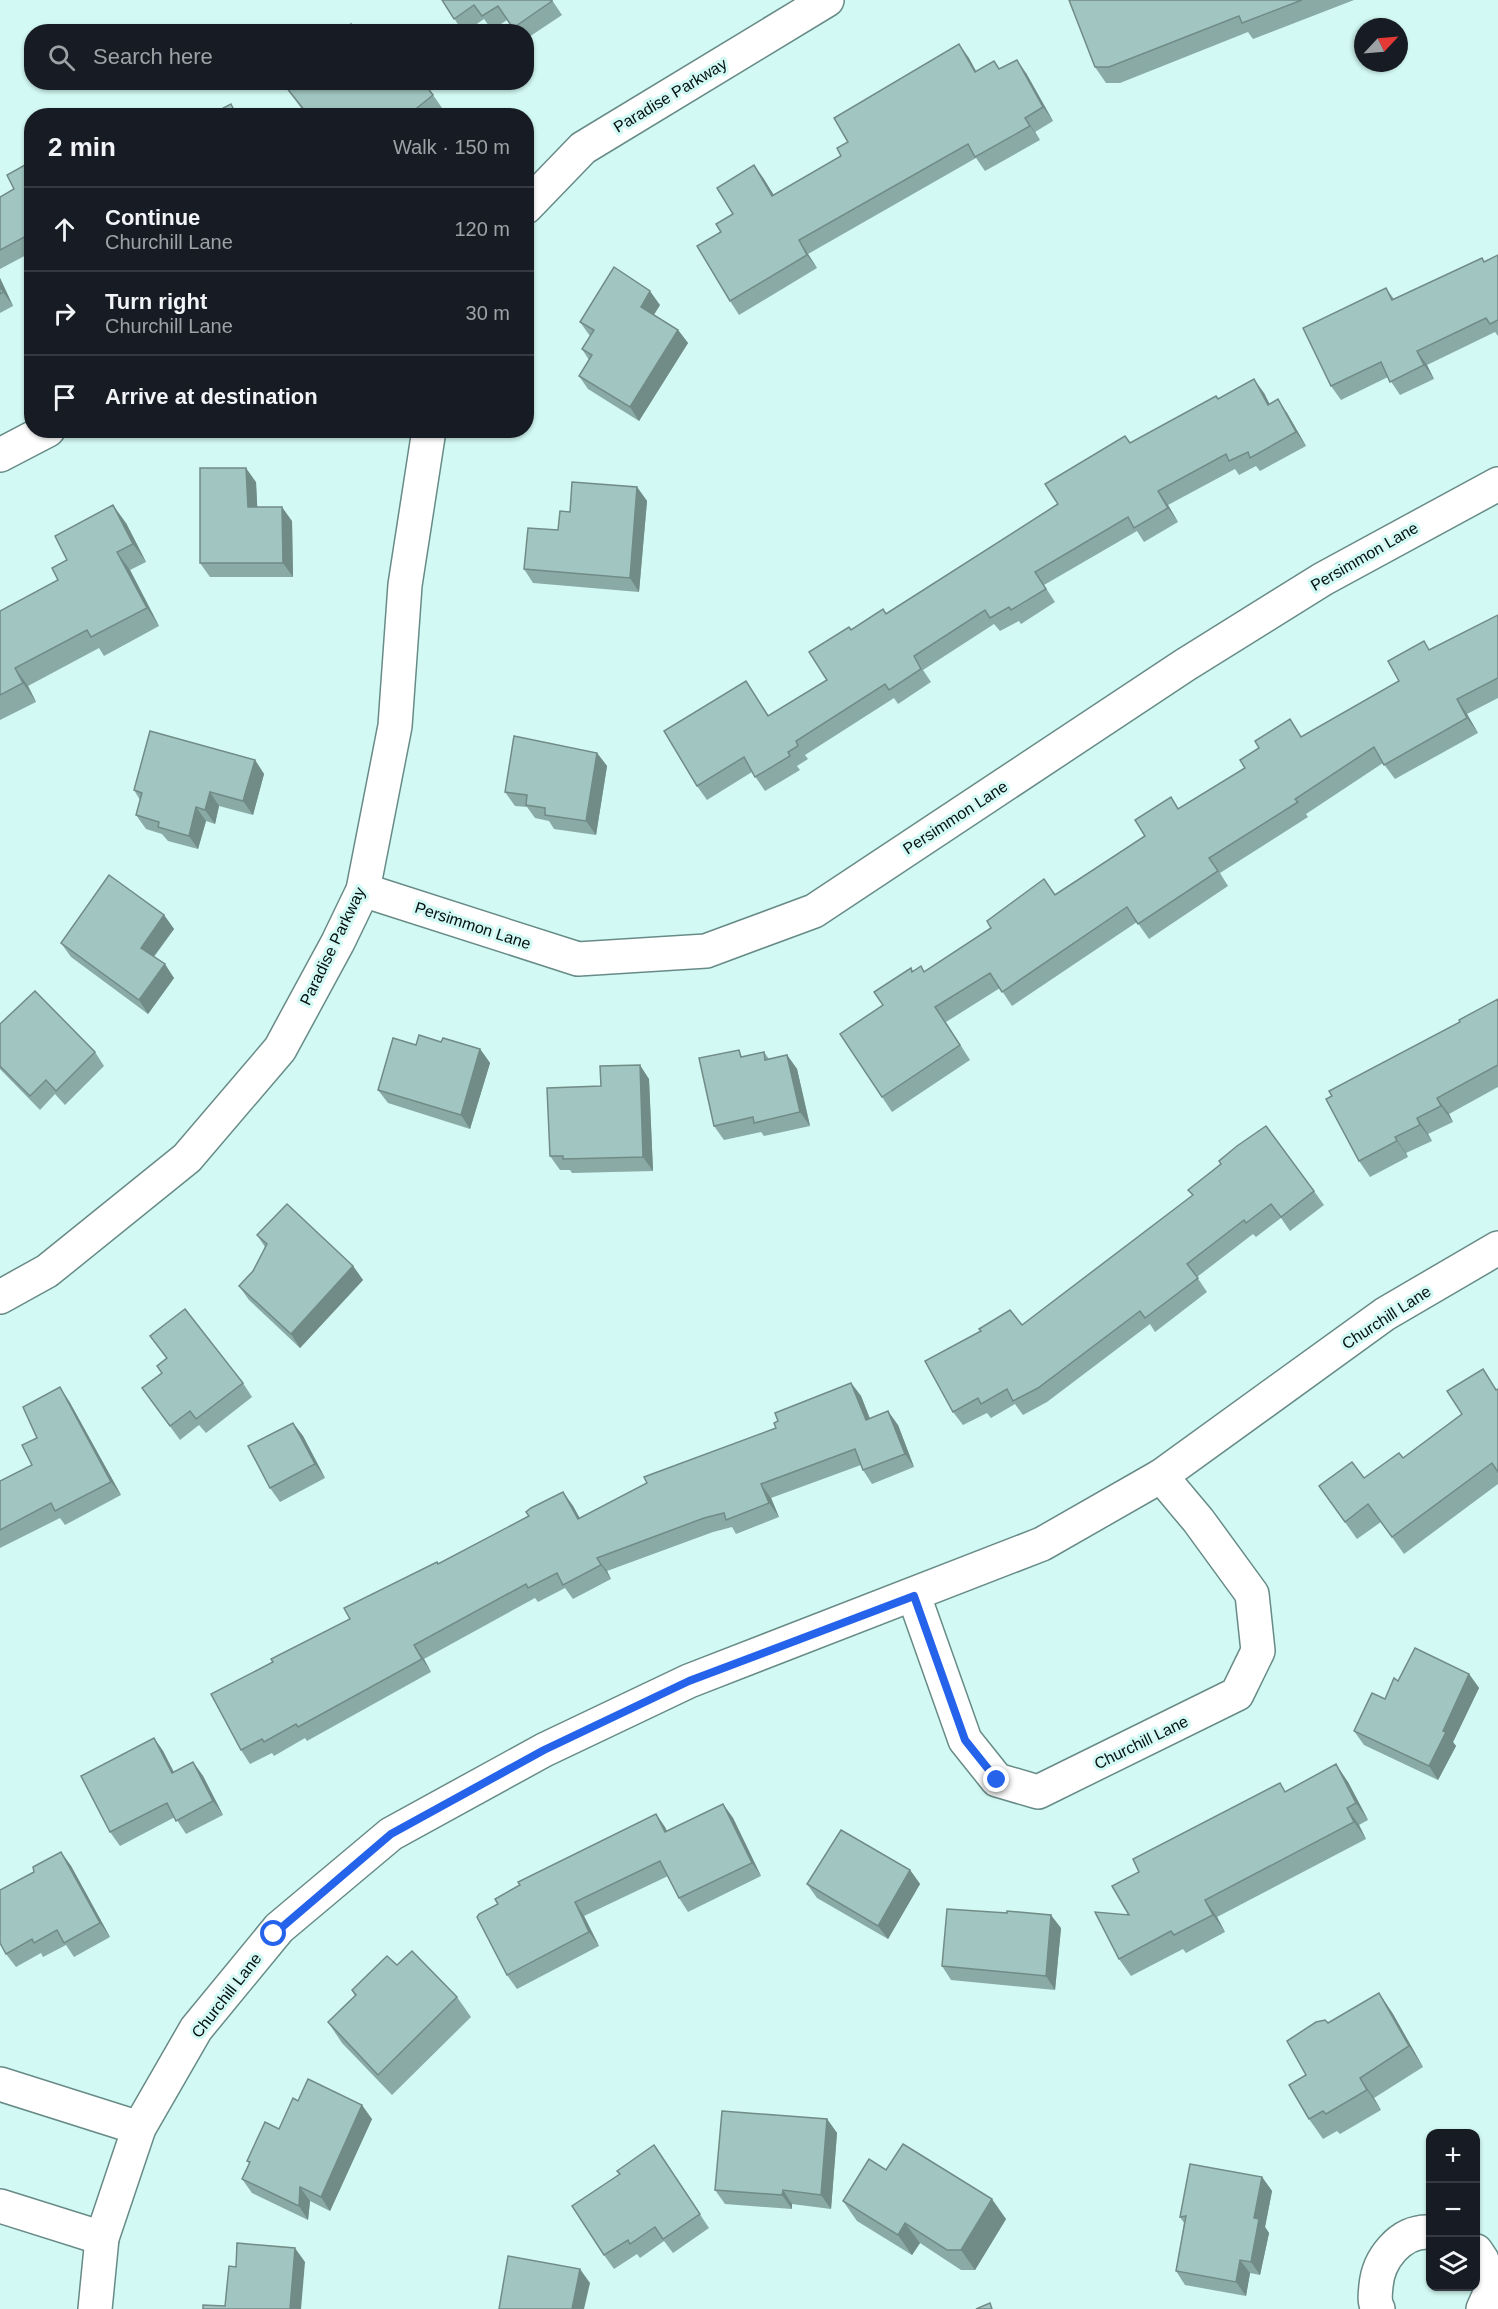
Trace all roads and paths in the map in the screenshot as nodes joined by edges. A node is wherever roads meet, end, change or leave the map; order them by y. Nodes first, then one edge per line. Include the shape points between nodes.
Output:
1 (827, 0) edge
2 (534, 199) edge
3 (33, 438) edge
4 (428, 438) edge
5 (0, 456) edge
6 (1498, 484) edge
7 (363, 890) junction
8 (1498, 1248) edge
9 (0, 1297) edge
10 (1161, 1476) junction
11 (914, 1596) junction
12 (0, 2084) edge
13 (139, 2128) junction
14 (0, 2206) edge
15 (1426, 2232) edge
16 (102, 2238) junction
17 (1480, 2257) edge
18 (95, 2309) edge
19 (1378, 2309) edge
20 (1483, 2309) edge

1 - 2 street, Paradise Parkway via 583,148
3 - 5 street
4 - 7 street, Paradise Parkway via 405,585 395,726
6 - 7 street, Persimmon Lane via 1323,579 1185,665 814,911 706,951 578,959
7 - 9 street, Paradise Parkway via 280,1049 188,1158 47,1271
8 - 10 street, Churchill Lane via 1385,1314
10 - 11 street, Churchill Lane via 1042,1544
10 - 11 street, Churchill Lane via 1252,1594 1258,1651 1237,1694 1038,1792 997,1780 965,1740
11 - 13 street, Churchill Lane via 689,1681 544,1750 391,1834 279,1928 196,2029
12 - 13 street
13 - 16 street, Churchill Lane
14 - 16 street
15 - 19 street via 1398,2242 1377,2270
16 - 18 street, Churchill Lane
17 - 20 street via 1491,2291

